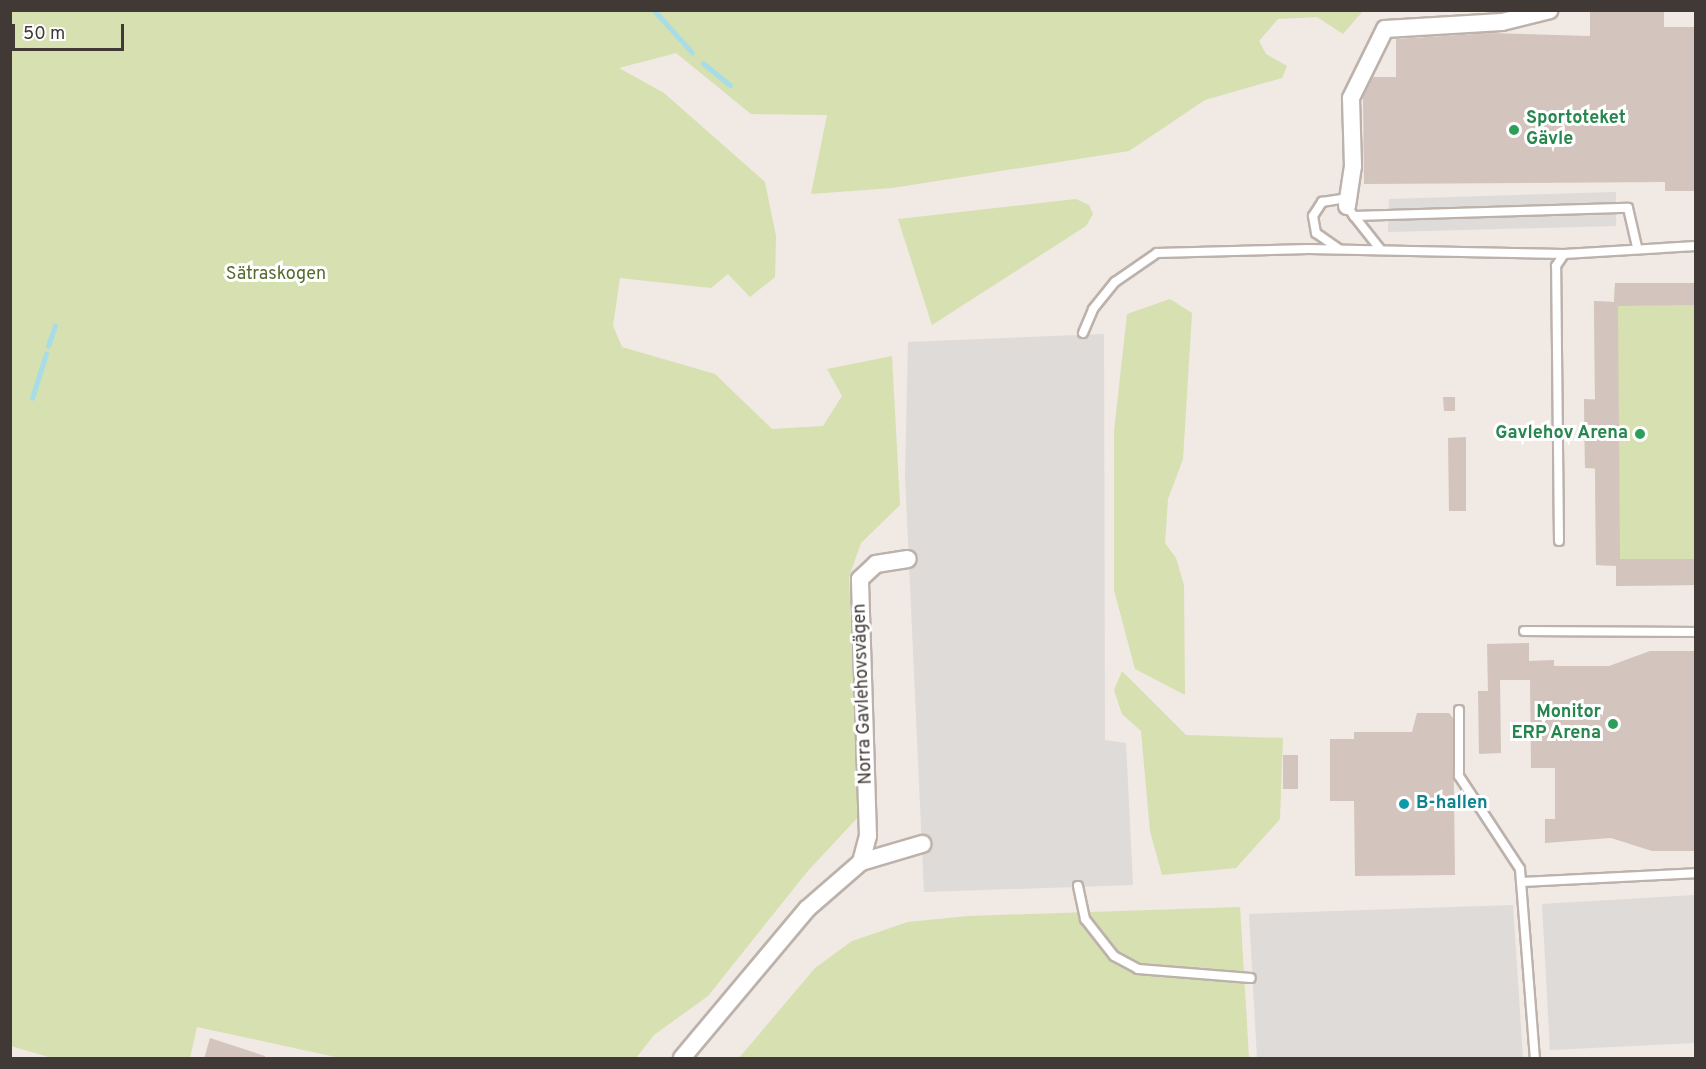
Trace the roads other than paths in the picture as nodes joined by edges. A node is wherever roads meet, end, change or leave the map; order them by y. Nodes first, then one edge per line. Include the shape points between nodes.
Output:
1 (1550, 10) edge
2 (1351, 211) junction
3 (1637, 246) junction
4 (1695, 246) edge
5 (1340, 249) junction
6 (1381, 250) junction
7 (1564, 254) junction
8 (1083, 333) dead end
9 (1559, 541) dead end
10 (908, 559) dead end
11 (1524, 631) dead end
12 (1695, 632) edge
13 (1459, 710) dead end
14 (922, 844) dead end
15 (861, 862) junction
16 (1695, 873) edge
17 (1521, 882) junction
18 (1078, 886) dead end
19 (1251, 978) dead end
20 (682, 1059) edge
21 (1535, 1059) edge

1 - 2 street via 1502,22 1385,29 1351,98
2 - 3 lane via 1629,208
2 - 5 lane via 1342,199 1322,202 1313,216 1316,233
2 - 6 lane
3 - 4 lane
3 - 7 lane
5 - 6 lane
5 - 8 lane via 1157,253 1115,282 1093,309
6 - 7 lane
7 - 9 lane via 1556,266
10 - 15 street, Norra Gavlehovsvägen via 876,564 861,579 868,836
11 - 12 lane
13 - 17 lane via 1459,776 1520,869
14 - 15 street
15 - 20 street via 807,909
16 - 17 lane
17 - 21 lane
18 - 19 lane via 1086,919 1122,961 1138,969

